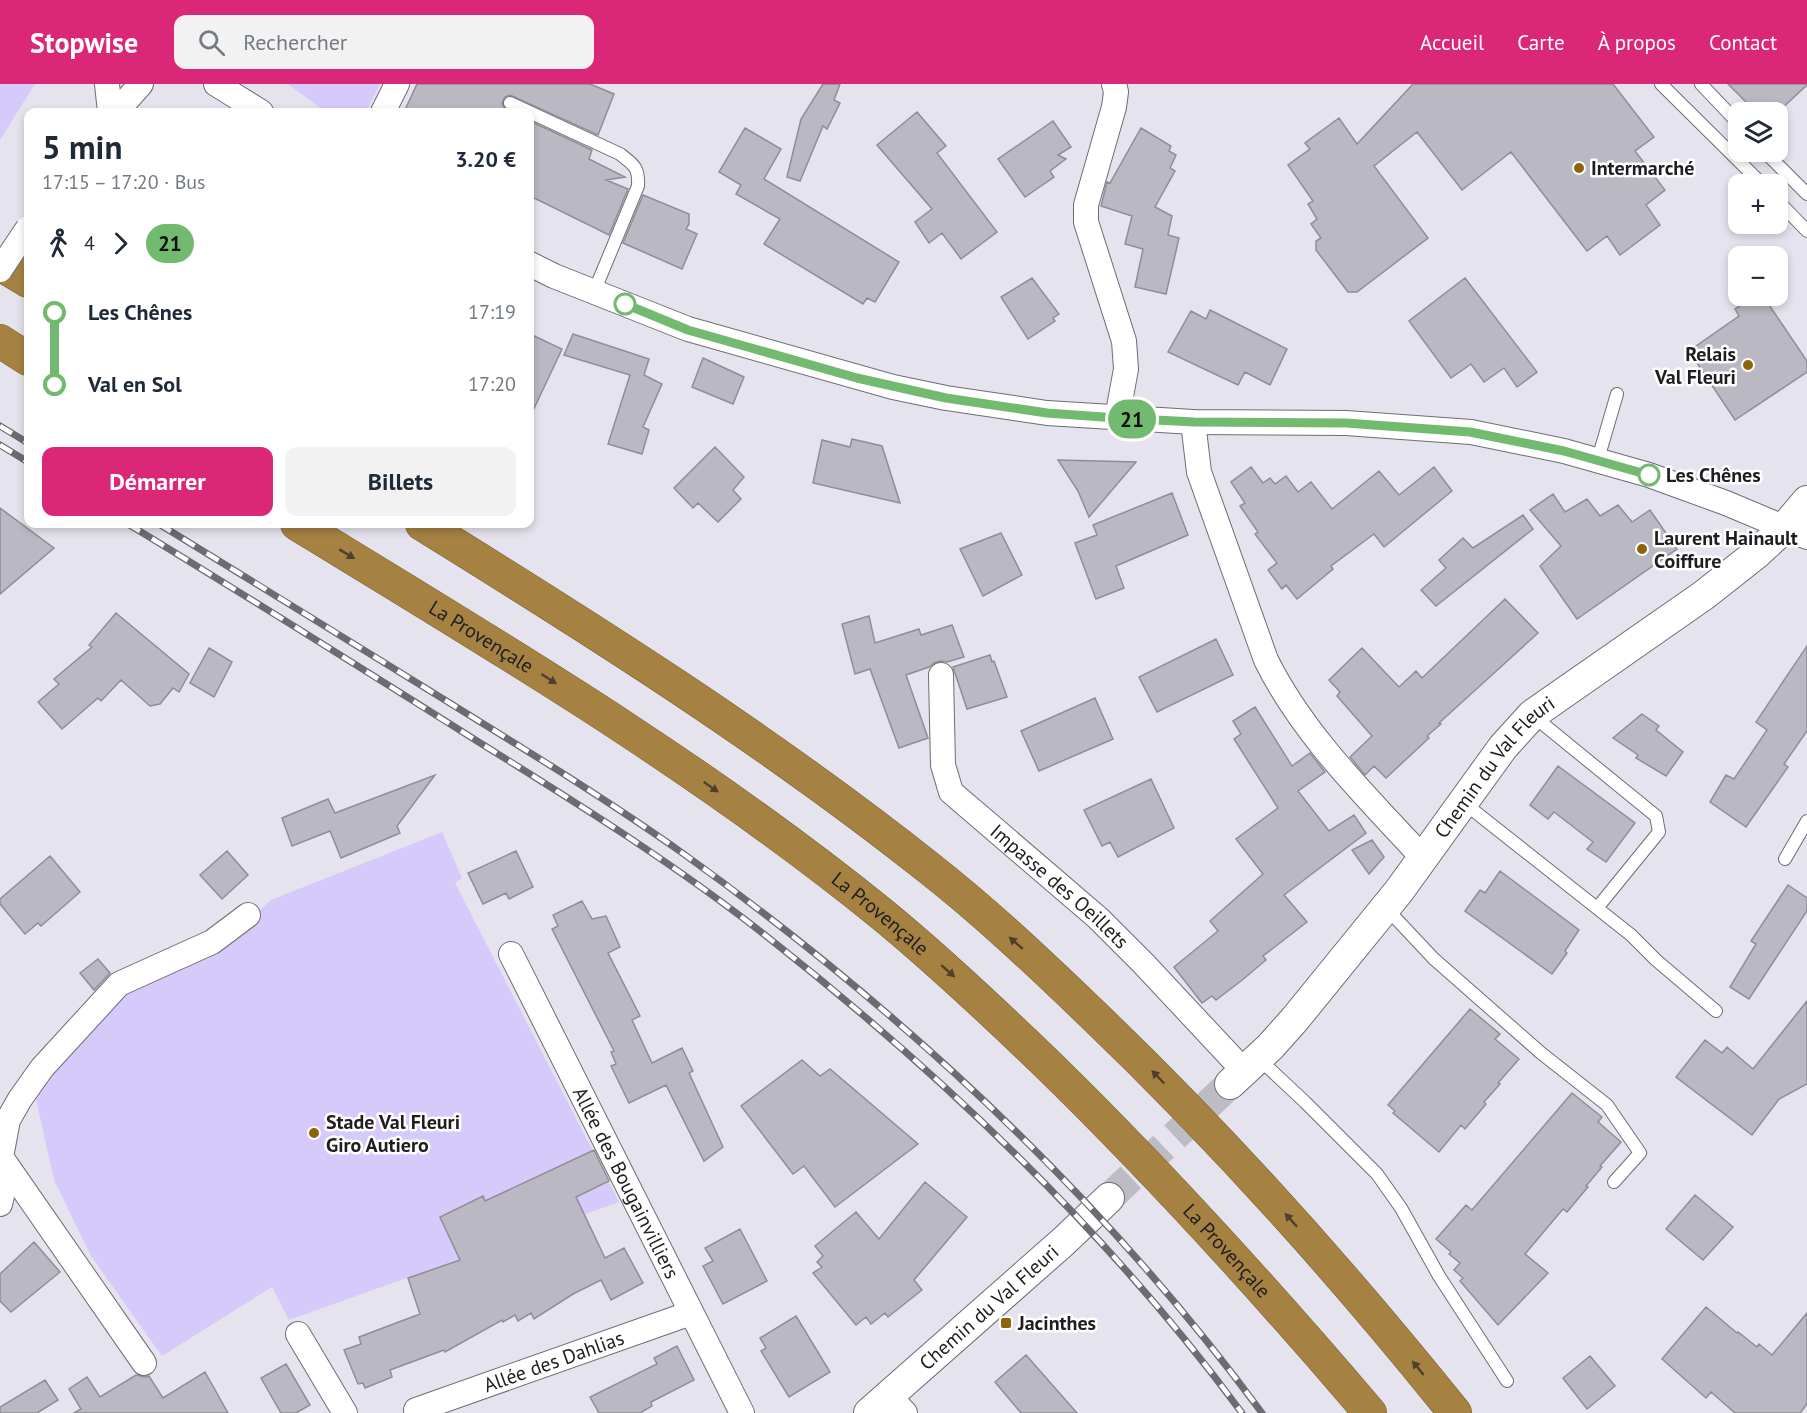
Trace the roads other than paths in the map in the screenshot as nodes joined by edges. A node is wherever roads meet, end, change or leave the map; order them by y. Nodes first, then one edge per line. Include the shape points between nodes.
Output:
1 (107, 84) edge
2 (141, 84) edge
3 (216, 84) edge
4 (397, 84) edge
5 (1114, 84) edge
6 (1661, 84) edge
7 (1701, 84) edge
8 (510, 104) dead end
9 (110, 108) edge
10 (120, 108) edge
11 (255, 108) edge
12 (385, 108) edge
13 (519, 108) edge
14 (1728, 112) edge
15 (534, 115) edge
16 (1775, 162) edge
17 (1752, 174) edge
18 (1807, 194) edge
19 (1788, 211) edge
20 (1807, 231) edge
21 (24, 234) edge
22 (0, 264) edge
23 (534, 266) edge
24 (0, 270) edge
25 (24, 279) edge
26 (594, 292) junction
27 (0, 341) edge
28 (24, 356) edge
29 (1617, 394) dead end
30 (1117, 418) junction
31 (1194, 422) junction
32 (1598, 459) junction
33 (1807, 501) edge
34 (304, 528) edge
35 (429, 528) edge
36 (1796, 532) edge
37 (941, 675) dead end
38 (1532, 715) junction
39 (1463, 803) junction
40 (1807, 821) edge
41 (1423, 858) junction
42 (1785, 859) dead end
43 (1385, 907) junction
44 (1597, 908) junction
45 (248, 915) dead end
46 (511, 954) dead end
47 (1716, 1011) dead end
48 (1244, 1071) junction
49 (1, 1157) edge
50 (1614, 1182) dead end
51 (1108, 1198) tunnel mouth
52 (0, 1204) edge
53 (691, 1313) junction
54 (298, 1334) dead end
55 (144, 1363) dead end
56 (1507, 1381) dead end
57 (888, 1407) edge
58 (416, 1410) dead end
59 (345, 1413) edge
60 (742, 1413) edge
61 (1370, 1413) edge
62 (1455, 1413) edge

1 - 9 street
2 - 10 street
3 - 11 street
4 - 12 street
5 - 30 street via 1114,107 1086,205 1086,222 1124,341 1126,369
6 - 17 lane
7 - 14 lane
8 - 13 lane
15 - 26 lane via 620,154 634,165 638,174 638,186
16 - 18 lane
19 - 20 lane
21 - 24 street, bridge
22 - 25 highway
23 - 26 street
26 - 30 street via 688,330 857,378 946,398 1047,413
27 - 28 highway
29 - 32 lane
30 - 31 street
31 - 32 street via 1346,423 1470,432
31 - 41 street via 1199,472 1266,660 1280,687 1305,724
32 - 36 street via 1726,502
33 - 36 street, Chemin du Val Fleuri
34 -> 61 highway, La Provençale via 506,651 667,756 884,915 982,1001 1103,1119 1201,1220
62 -> 35 highway via 1351,1287 1148,1067 941,877 817,782 716,712
36 - 38 street, Chemin du Val Fleuri via 1756,554
37 - 48 street, Impasse des Oeillets via 944,765 951,792 1098,918
38 - 39 street, Chemin du Val Fleuri via 1503,747
38 - 44 lane via 1656,816 1659,832
39 - 41 street, Chemin du Val Fleuri
39 - 44 lane
40 - 42 lane
41 - 43 street, Chemin du Val Fleuri
43 - 48 street, Chemin du Val Fleuri via 1295,1019
43 - 50 lane via 1443,967 1607,1105 1640,1153
44 - 47 lane
45 - 49 street via 212,942 119,984 42,1068 20,1099 8,1120
46 - 53 street, Allée des Bougainvilliers
48 - 56 lane via 1305,1102 1377,1174
49 - 52 street
49 - 55 street
51 - 57 street, Chemin du Val Fleuri
53 - 58 street, Allée des Dahlias
53 - 60 street, Allée des Bougainvilliers
54 - 59 street

